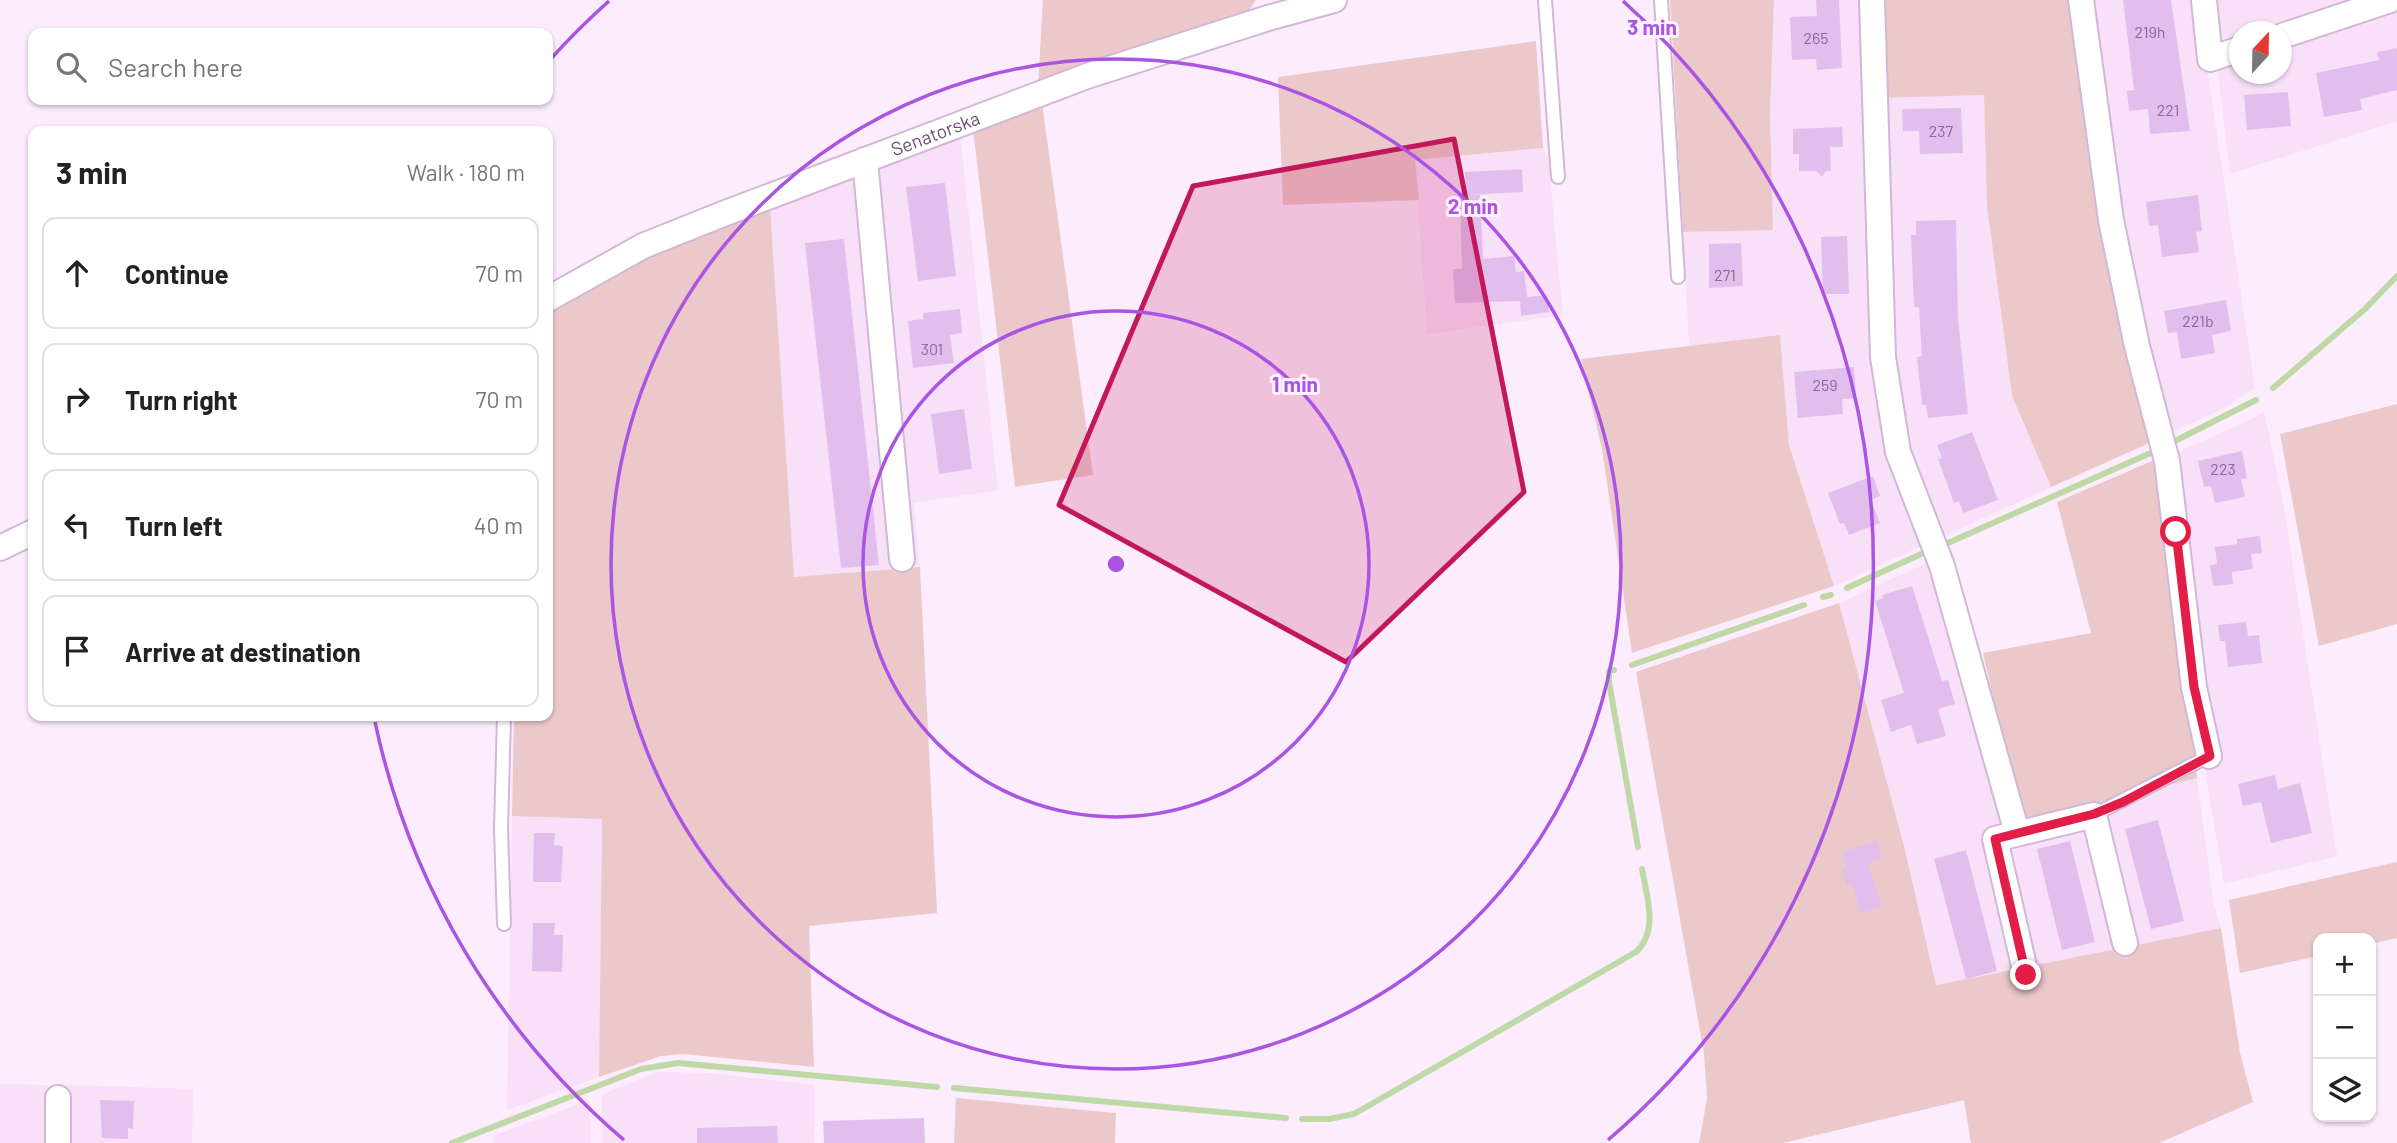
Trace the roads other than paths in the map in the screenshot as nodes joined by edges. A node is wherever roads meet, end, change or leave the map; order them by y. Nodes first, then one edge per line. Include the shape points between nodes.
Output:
1 (1334, 0) edge
2 (1545, 0) edge
3 (1661, 0) edge
4 (1872, 0) edge
5 (2081, 0) edge
6 (2204, 0) edge
7 (2390, 0) edge
8 (1267, 9) edge
9 (2292, 32) edge
10 (2229, 53) edge
11 (865, 160) junction
12 (1558, 177) dead end
13 (1678, 277) dead end
14 (553, 296) edge
15 (28, 534) edge
16 (0, 548) edge
17 (902, 559) dead end
18 (504, 721) edge
19 (2210, 756) joint
20 (2094, 814) junction
21 (2017, 833) junction
22 (504, 925) dead end
23 (2125, 943) dead end
24 (2026, 975) dead end
25 (58, 1098) dead end
26 (58, 1143) edge

1 - 8 street, Senatorska
2 - 12 lane
3 - 13 lane
4 - 21 street via 1883,343 1890,413 1911,492 1941,566
5 - 19 street via 2111,220 2167,461 2194,687
6 - 10 street via 2210,59
7 - 9 street
8 - 11 street, Senatorska
11 - 14 street, Senatorska via 643,246
11 - 17 street
15 - 16 street
18 - 22 lane
19 - 20 lane
20 - 21 street
20 - 23 street
21 - 24 street via 1995,839
25 - 26 street

